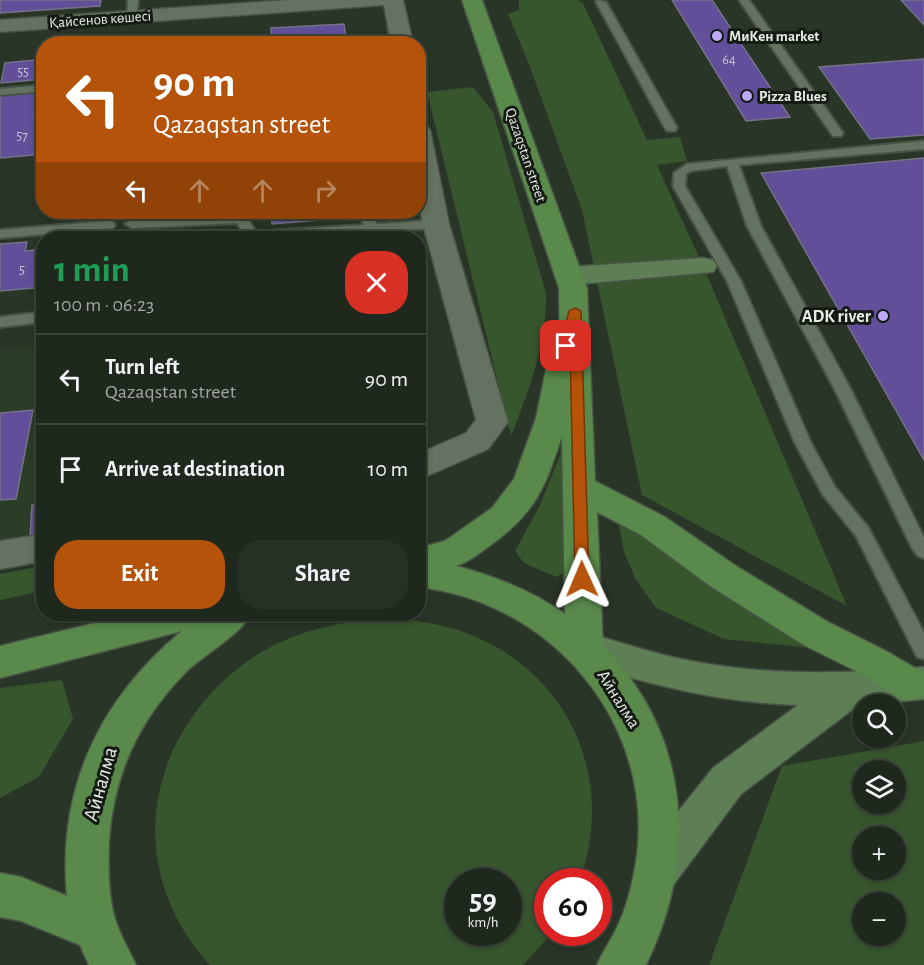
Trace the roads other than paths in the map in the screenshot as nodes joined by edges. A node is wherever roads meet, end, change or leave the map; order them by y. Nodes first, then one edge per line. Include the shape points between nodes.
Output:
1 (380, 0) edge
2 (393, 0) edge
3 (472, 0) edge
4 (744, 0) edge
5 (603, 1) edge
6 (255, 4) edge
7 (133, 8) edge
8 (0, 26) edge
9 (400, 36) edge
10 (36, 89) edge
11 (0, 92) edge
12 (671, 128) dead end
13 (837, 133) dead end
14 (924, 145) edge
15 (732, 163) junction
16 (426, 172) edge
17 (241, 219) edge
18 (369, 219) edge
19 (132, 224) dead end
20 (436, 224) junction
21 (108, 225) dead end
22 (370, 228) junction
23 (326, 231) edge
24 (0, 234) edge
25 (703, 266) dead end
26 (569, 276) junction
27 (575, 311) junction
28 (36, 318) edge
29 (0, 322) edge
30 (426, 464) edge
31 (579, 487) junction
32 (36, 548) edge
33 (924, 550) edge
34 (0, 555) edge
35 (426, 560) edge
36 (426, 574) edge
37 (162, 621) edge
38 (222, 621) edge
39 (584, 648) junction
40 (0, 662) edge
41 (919, 673) edge
42 (849, 690) junction
43 (656, 873) junction
44 (0, 895) edge
45 (102, 953) edge
46 (626, 961) edge

1 - 6 street, Қайсенов көшесі
2 - 9 street
3 - 26 main road, Qazaqstan street
4 - 13 lane
5 - 12 lane
6 - 7 street, Қайсенов көшесі
7 - 8 street, Қайсенов көшесі
10 - 11 lane
14 - 15 lane
15 - 33 lane via 754,226
15 - 41 lane via 687,168 680,173 679,186 734,281 803,443 829,491 862,532
16 - 20 street
17 - 19 lane
18 - 22 lane
20 - 22 lane
20 - 30 street via 492,422 477,441
21 - 24 lane
22 - 23 lane
25 - 26 main road
26 - 27 main road, Qazaqstan street
27 - 31 main road, Qazaqstan street
27 - 35 main road, Qazaqstan street via 552,418 529,484 504,517 456,552
28 - 29 lane
31 - 39 main road, Qazaqstan street
31 - 41 main road via 653,526 723,576 815,633 873,662
32 - 34 street
36 - 39 main road, Айналма via 468,582 510,598 549,620
37 - 40 main road
38 - 45 main road, Айналма via 167,664 137,699 113,740 96,784 87,832 87,881
39 - 42 main road via 690,677 766,688
39 - 43 main road, Айналма via 614,683 638,724 654,770 660,820
41 - 42 main road
42 - 43 main road via 727,781
43 - 46 main road, Айналма
44 - 45 main road via 21,899

